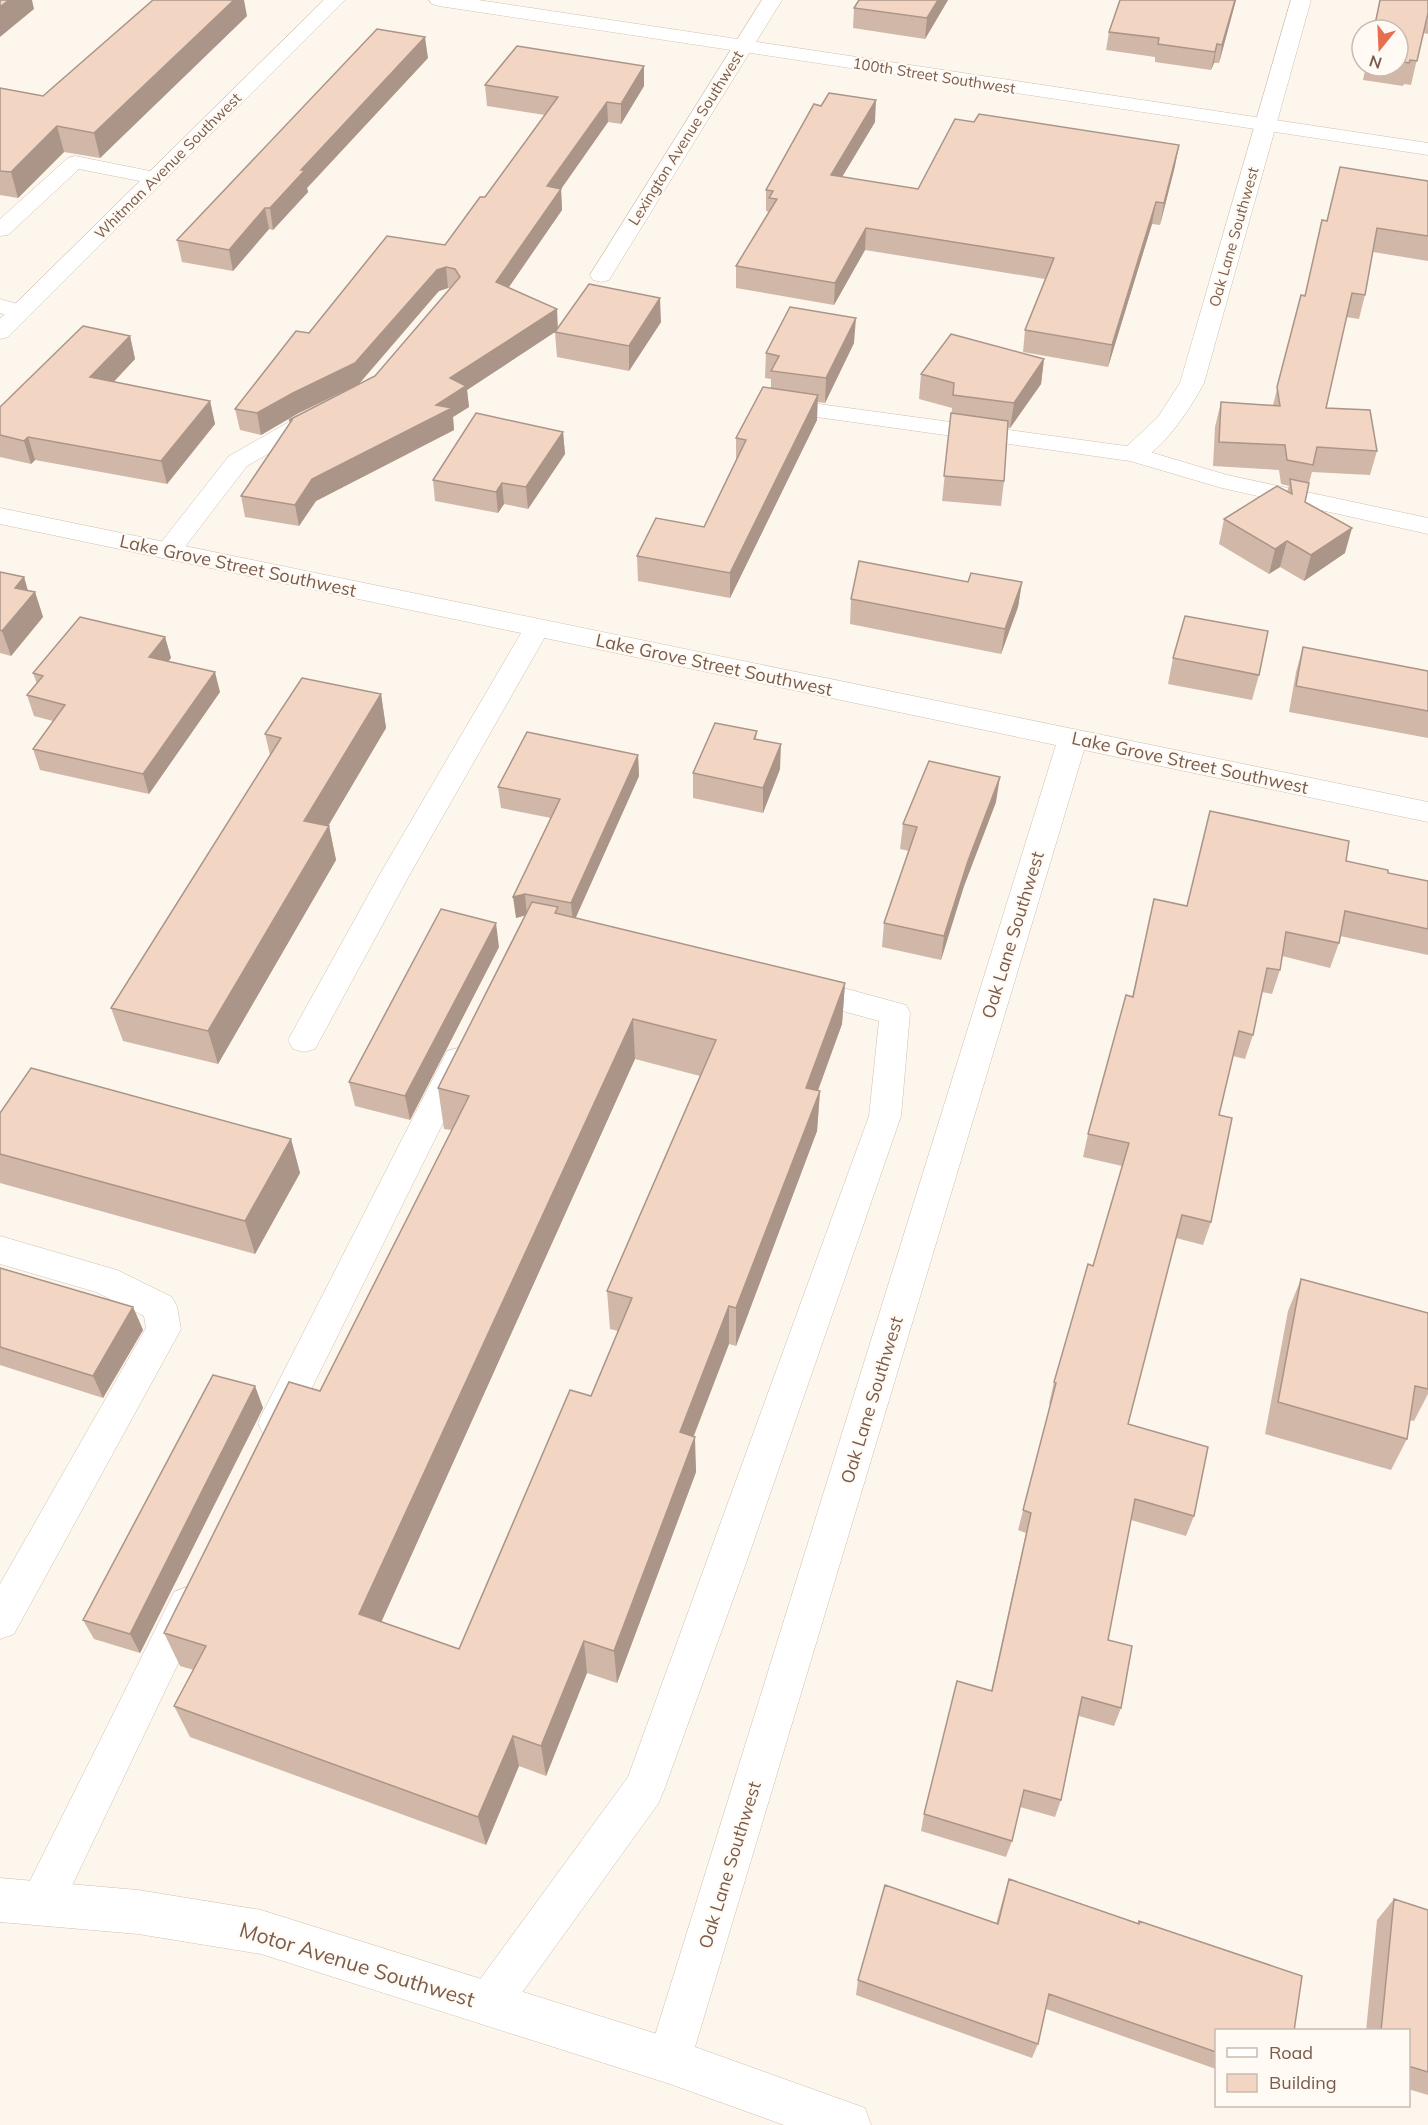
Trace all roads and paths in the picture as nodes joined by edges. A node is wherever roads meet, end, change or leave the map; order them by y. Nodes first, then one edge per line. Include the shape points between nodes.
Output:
1 (335, 0) edge
2 (440, 0) edge
3 (772, 0) edge
4 (1301, 0) edge
5 (743, 47) junction
6 (1266, 125) junction
7 (1428, 149) edge
8 (155, 178) junction
9 (0, 230) edge
10 (601, 275) dead end
11 (10, 309) edge
12 (0, 332) edge
13 (765, 404) edge
14 (337, 406) edge
15 (1133, 454) junction
16 (0, 516) edge
17 (1428, 526) edge
18 (168, 551) junction
19 (537, 628) junction
20 (1073, 738) junction
21 (1428, 812) edge
22 (774, 981) edge
23 (473, 1029) edge
24 (304, 1040) dead end
25 (0, 1250) edge
26 (262, 1451) edge
27 (199, 1580) edge
28 (0, 1621) edge
29 (21, 1902) edge
30 (488, 2004) junction
31 (670, 2061) junction
32 (848, 2125) edge

1 - 8 street, Whitman Avenue Southwest
2 - 5 street, 100th Street Southwest
3 - 5 street, Lexington Avenue Southwest
4 - 6 street, Oak Lane Southwest
5 - 6 street, 100th Street Southwest
5 - 10 street, Lexington Avenue Southwest
6 - 7 street, 100th Street Southwest
6 - 15 street, Oak Lane Southwest via 1192,383 1169,421
8 - 9 lane via 75,162
8 - 11 street, Whitman Avenue Southwest
11 - 12 street, Whitman Avenue Southwest
13 - 15 lane
14 - 18 lane via 238,460
15 - 17 lane via 1222,481
16 - 18 street, Lake Grove Street Southwest
18 - 19 street, Lake Grove Street Southwest
19 - 20 street, Lake Grove Street Southwest
19 - 24 lane
20 - 21 street, Lake Grove Street Southwest
20 - 31 street, Oak Lane Southwest
22 - 30 lane via 894,1013 885,1116 644,1790
23 - 26 lane
25 - 28 lane via 105,1280 160,1307 164,1329
27 - 29 lane
29 - 30 street, Motor Avenue Southwest via 138,1912 261,1932
30 - 31 street, Motor Avenue Southwest
31 - 32 street, Motor Avenue Southwest

